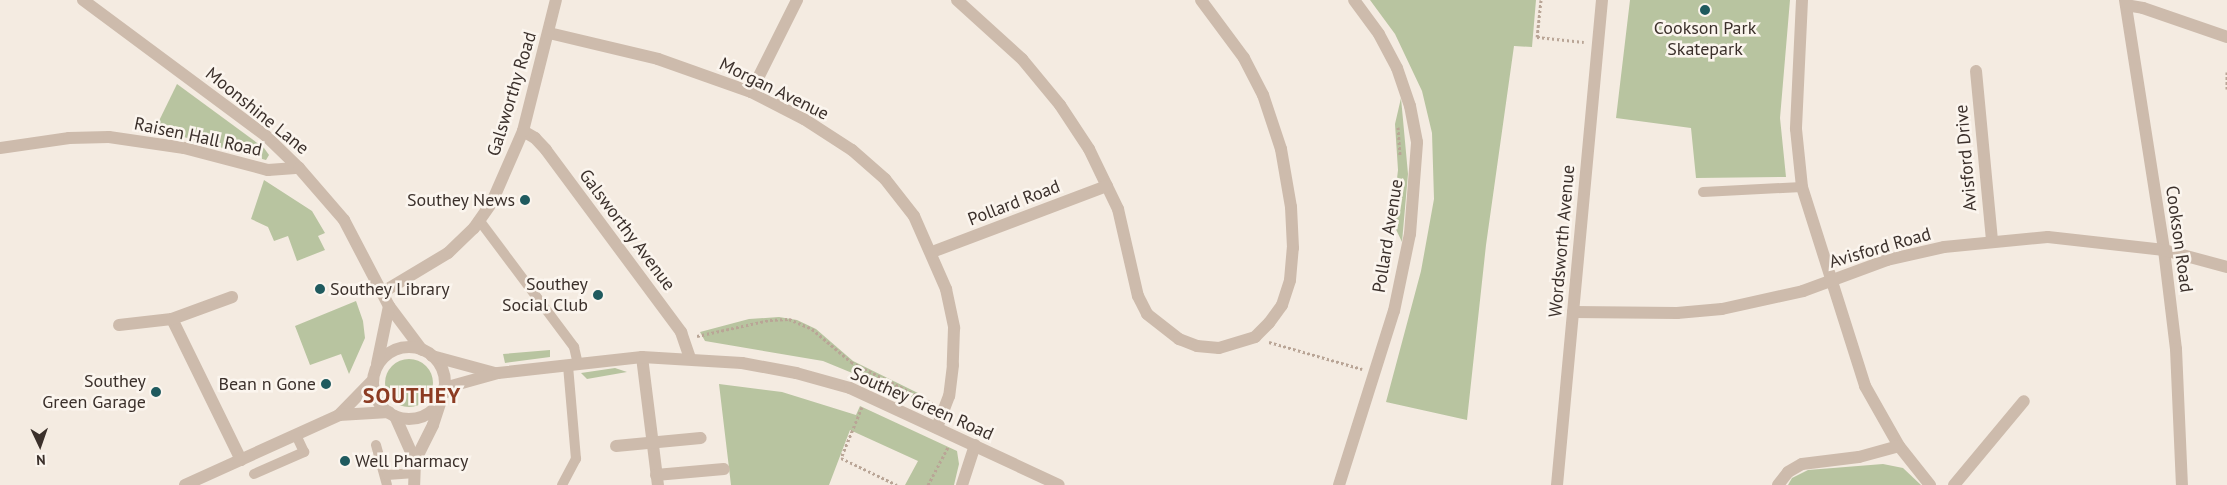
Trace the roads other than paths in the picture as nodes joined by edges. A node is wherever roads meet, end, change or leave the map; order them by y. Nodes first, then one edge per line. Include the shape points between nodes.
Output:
1 (83, 0) edge
2 (556, 0) edge
3 (797, 0) edge
4 (957, 0) edge
5 (1201, 0) edge
6 (1354, 0) edge
7 (1602, 0) edge
8 (1802, 0) edge
9 (2126, 3) edge
10 (549, 33) junction
11 (2227, 37) edge
12 (1976, 72) dead end
13 (751, 92) junction
14 (523, 131) junction
15 (0, 148) edge
16 (299, 168) junction
17 (1107, 186) junction
18 (1802, 187) junction
19 (1703, 192) dead end
20 (479, 220) junction
21 (1992, 241) junction
22 (2164, 250) junction
23 (932, 252) junction
24 (2227, 267) edge
25 (1830, 280) junction
26 (383, 292) junction
27 (232, 296) dead end
28 (389, 306) junction
29 (1573, 312) junction
30 (172, 319) junction
31 (119, 325) dead end
32 (427, 353) junction
33 (642, 356) junction
34 (690, 358) junction
35 (573, 365) junction
36 (498, 373) junction
37 (374, 374) junction
38 (442, 394) junction
39 (2024, 401) dead end
40 (392, 414) junction
41 (340, 415) junction
42 (937, 428) junction
43 (296, 434) junction
44 (701, 438) dead end
45 (653, 442) junction
46 (376, 446) dead end
47 (616, 446) dead end
48 (975, 446) junction
49 (1899, 446) junction
50 (241, 460) junction
51 (724, 469) dead end
52 (415, 473) edge
53 (254, 474) dead end
54 (387, 480) edge
55 (657, 480) edge
56 (185, 485) edge
57 (562, 485) edge
58 (962, 485) edge
59 (1059, 485) edge
60 (1339, 485) edge
61 (1557, 485) edge
62 (1778, 485) edge
63 (1930, 485) edge
64 (1954, 485) edge
65 (2182, 485) edge

1 - 16 street, Moonshine Lane via 266,136
2 - 10 street, Galsworthy Road
3 - 13 street
4 - 17 street via 1022,59 1060,105 1090,149
5 - 17 street via 1244,58 1263,95 1281,149 1293,248 1290,280 1282,305 1255,337 1218,348 1197,346 1166,331 1147,314 1138,296 1127,241
6 - 60 street, Pollard Avenue via 1379,34 1397,68 1410,106 1417,142 1410,234 1394,311
7 - 29 street, Wordsworth Avenue
8 - 18 street via 1796,111
9 - 11 street
9 - 22 street, Cookson Road
10 - 13 street, Morgan Avenue via 658,59
10 - 14 street, Galsworthy Road
12 - 21 street, Avisford Drive
13 - 23 street, Morgan Avenue via 804,119 852,150 897,194 914,216
14 - 20 street, Galsworthy Road via 503,180
14 - 34 street, Galsworthy Avenue via 546,150 684,339
15 - 16 street, Raisen Hall Road via 69,138 109,137 184,148 268,170
16 - 26 street, Moonshine Lane via 330,202 355,237
17 - 23 street, Pollard Road
18 - 19 lane
18 - 25 street
20 - 26 street, Galsworthy Road via 448,253
20 - 35 lane via 574,347
21 - 22 street, Avisford Road via 2048,237
21 - 25 street, Avisford Road via 1887,260
22 - 24 street, Avisford Road
22 - 65 street, Cookson Road via 2176,349
23 - 42 street, Morgan Avenue via 946,289 954,328 954,365
25 - 29 street, Avisford Road via 1784,296 1722,308 1677,313
25 - 49 street via 1865,386
26 - 28 street, Moonshine Lane
27 - 30 street
28 - 32 street, Moonshine Lane
28 - 37 street
29 - 61 street, Wordsworth Avenue
30 - 31 street
30 - 50 street
32 - 36 street, Southey Green Road
32 - 37 street via 411,347 390,352
32 - 38 street via 444,376
33 - 34 street, Southey Green Road
33 - 35 street, Southey Green Road
33 - 45 street
34 - 42 street, Southey Green Road via 796,373 866,395
35 - 36 street, Southey Green Road
35 - 57 lane via 576,459
36 - 38 street, Southey Green Road
37 - 40 street via 378,402
37 - 41 street
38 - 40 street via 426,414 406,419
38 - 52 street
39 - 64 street
40 - 41 street
40 - 52 street
41 - 43 street
42 - 48 street, Southey Green Road
43 - 50 street
43 - 53 lane via 304,452
44 - 45 street
45 - 47 street
45 - 55 street
46 - 54 lane
48 - 58 street
48 - 59 street, Southey Green Road
49 - 62 street via 1859,457 1802,464 1788,472
49 - 63 street
50 - 56 street
51 - 55 street
52 - 54 lane

